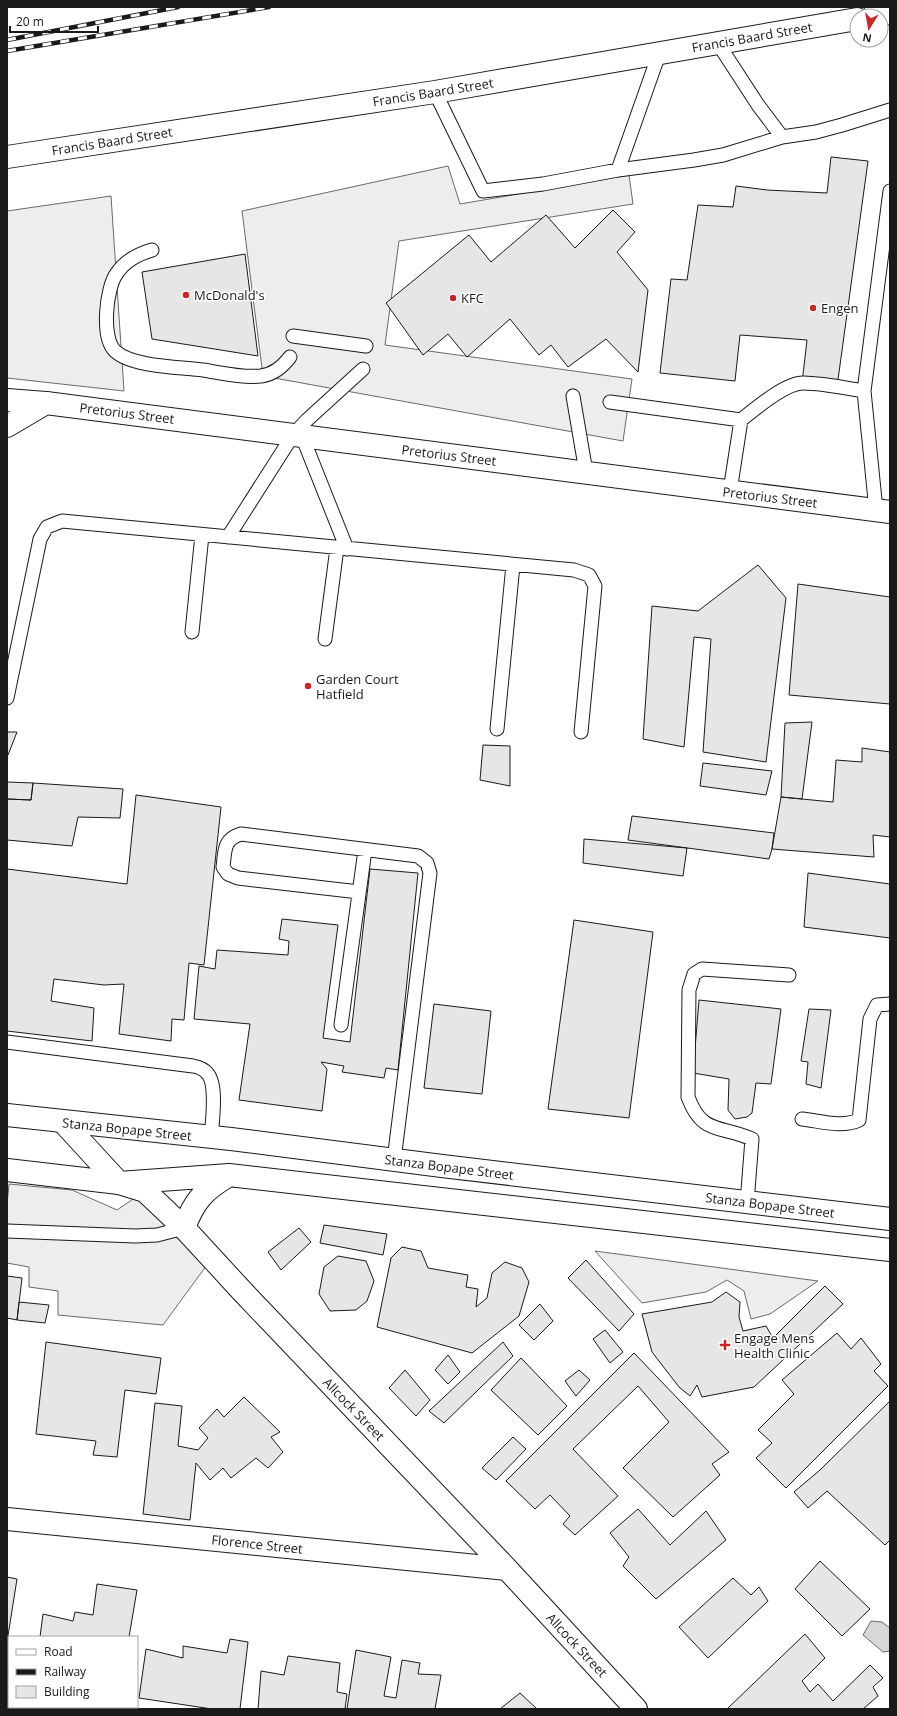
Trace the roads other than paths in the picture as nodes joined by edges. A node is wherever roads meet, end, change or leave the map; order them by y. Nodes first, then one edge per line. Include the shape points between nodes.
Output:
1 (849, 20) edge
2 (717, 42) junction
3 (659, 54) junction
4 (435, 92) junction
5 (890, 110) edge
6 (782, 137) junction
7 (7, 157) edge
8 (618, 170) junction
9 (890, 191) edge
10 (152, 250) dead end
11 (293, 336) dead end
12 (366, 346) dead end
13 (290, 357) dead end
14 (363, 369) dead end
15 (864, 390) junction
16 (573, 396) dead end
17 (7, 400) edge
18 (610, 402) dead end
19 (46, 403) junction
20 (741, 420) junction
21 (7, 426) edge
22 (298, 435) junction
23 (586, 472) junction
24 (730, 492) junction
25 (883, 511) edge
26 (202, 535) junction
27 (228, 537) junction
28 (342, 548) junction
29 (513, 565) junction
30 (192, 632) dead end
31 (325, 639) dead end
32 (7, 698) edge
33 (497, 729) dead end
34 (581, 732) dead end
35 (365, 850) junction
36 (359, 892) junction
37 (789, 976) dead end
38 (890, 1004) edge
39 (342, 1025) dead end
40 (7, 1042) edge
41 (7, 1115) edge
42 (802, 1119) dead end
43 (63, 1122) junction
44 (211, 1138) junction
45 (394, 1160) junction
46 (7, 1170) edge
47 (230, 1175) junction
48 (119, 1183) junction
49 (747, 1203) junction
50 (890, 1219) edge
51 (184, 1228) junction
52 (7, 1231) edge
53 (886, 1253) edge
54 (7, 1519) edge
55 (507, 1569) junction
56 (636, 1709) edge

1 - 2 main road, Francis Baard Street
2 - 3 main road, Francis Baard Street
2 - 6 lane
3 - 4 main road, Francis Baard Street
3 - 8 lane
4 - 7 main road, Francis Baard Street
4 - 8 lane via 483,191 543,184
5 - 6 lane via 816,132
6 - 8 lane via 723,155
9 - 15 lane
10 - 13 lane via 140,254 122,266 111,286 107,335 115,351 145,363 243,376 260,376 275,372
11 - 12 lane
14 - 22 lane via 307,420
15 - 20 lane via 802,383 785,389
15 - 25 lane
16 - 23 lane
17 - 19 main road, Pretorius Street
18 - 20 lane
19 - 21 main road
19 - 22 main road, Pretorius Street
20 - 24 lane
22 - 23 main road, Pretorius Street
22 - 27 lane
22 - 28 lane
23 - 24 main road, Pretorius Street
24 - 25 main road, Pretorius Street
26 - 27 lane
26 - 30 lane
26 - 32 lane via 62,521 47,527 40,539
27 - 28 lane
28 - 29 lane
28 - 31 lane
29 - 33 lane
29 - 34 lane via 574,570 589,575 596,586
35 - 36 lane
35 - 36 lane via 241,834 233,836 226,845 223,868 228,874 238,878
35 - 45 lane via 418,856 427,863 430,873
36 - 39 lane
37 - 49 lane via 702,969 694,974 689,990 688,1097 693,1111 705,1125 752,1139
38 - 42 lane via 877,1005 870,1019 859,1120 841,1124
40 - 44 lane via 202,1068 211,1078 213,1090
41 - 43 main road, Stanza Bopape Street
43 - 44 main road, Stanza Bopape Street
43 - 48 main road
44 - 45 main road, Stanza Bopape Street
45 - 49 main road, Stanza Bopape Street
46 - 48 main road
47 - 48 main road
47 - 51 main road via 209,1188 197,1200
47 - 53 main road
48 - 51 main road, Allcock Street via 145,1191
49 - 50 main road, Stanza Bopape Street
51 - 52 lane via 158,1235 135,1236
51 - 55 main road, Allcock Street
54 - 55 main road, Florence Street
55 - 56 main road, Allcock Street

